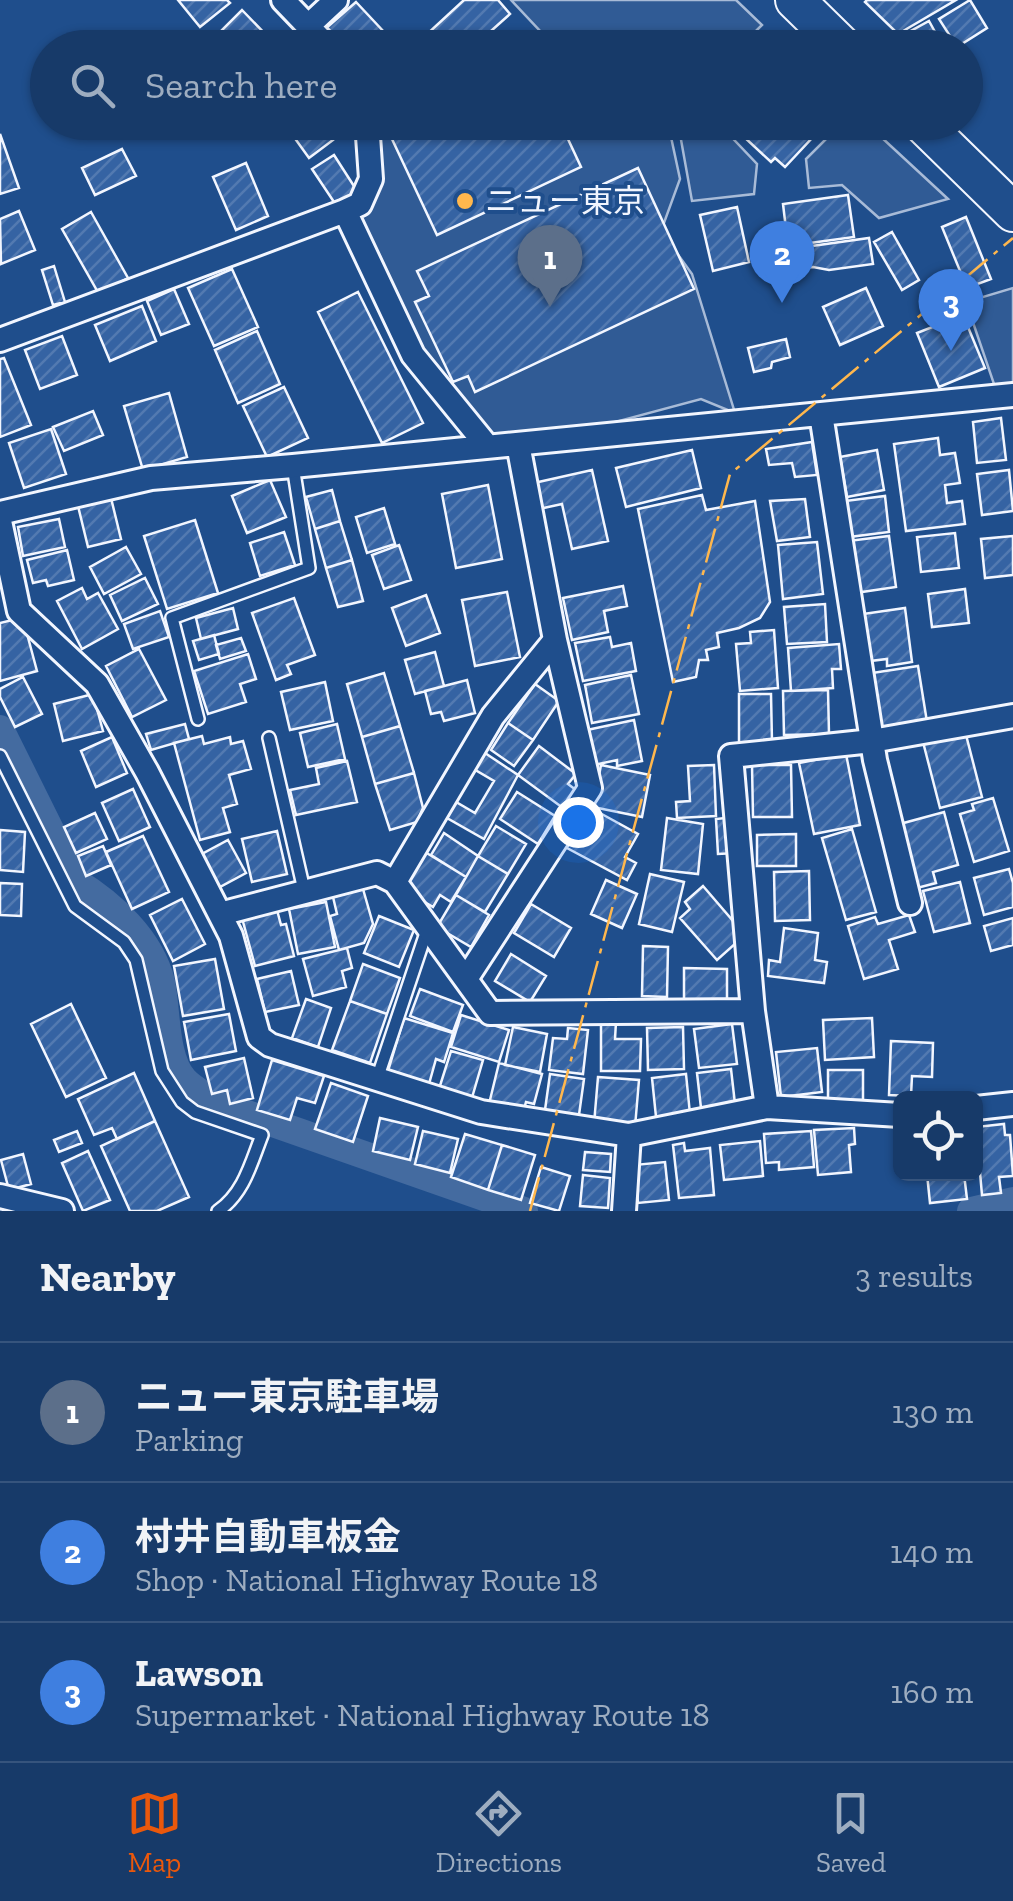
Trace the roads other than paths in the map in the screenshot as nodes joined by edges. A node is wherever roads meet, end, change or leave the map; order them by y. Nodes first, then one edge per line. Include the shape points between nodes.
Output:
1 (283, 0) edge
2 (336, 0) edge
3 (796, 0) edge
4 (307, 27) junction
5 (310, 30) edge
6 (826, 30) edge
7 (368, 140) edge
8 (940, 140) edge
9 (345, 211) junction
10 (1013, 212) edge
11 (0, 340) edge
12 (1013, 395) edge
13 (821, 414) junction
14 (518, 444) junction
15 (488, 447) junction
16 (293, 466) junction
17 (0, 517) edge
18 (556, 640) junction
19 (1013, 716) edge
20 (198, 719) dead end
21 (269, 738) dead end
22 (872, 741) junction
23 (0, 756) edge
24 (395, 882) junction
25 (304, 890) junction
26 (910, 904) dead end
27 (220, 914) junction
28 (428, 927) junction
29 (466, 980) junction
30 (753, 1010) junction
31 (376, 1080) junction
32 (1013, 1104) edge
33 (767, 1107) junction
34 (983, 1107) edge
35 (893, 1115) edge
36 (628, 1135) junction
37 (0, 1196) edge
38 (62, 1211) edge
39 (218, 1211) edge
40 (624, 1211) edge

1 - 4 street
2 - 4 street
3 - 6 highway
4 - 5 street
7 - 9 street via 371,179 360,204
8 - 10 highway
9 - 11 street
9 - 15 street via 413,355
12 - 13 street
13 - 14 street
13 - 22 street
14 - 15 street
14 - 18 street
15 - 16 street
16 - 17 street via 151,478
16 - 20 lane via 308,568 172,618
17 - 27 street via 19,611 97,684
18 - 24 street via 494,716
18 - 29 street via 590,788
19 - 22 street
21 - 25 lane
22 - 26 street
22 - 30 street via 731,756
23 - 39 lane via 75,906 124,942 136,960 162,1072 182,1102 262,1135 244,1182
24 - 25 street via 377,872
24 - 28 street
25 - 27 street
27 - 31 street via 258,1037
28 - 29 street
28 - 31 lane
29 - 30 street via 490,1013
30 - 33 street
31 - 36 street via 482,1112
32 - 34 street
33 - 35 street
33 - 36 street
36 - 40 street
37 - 38 street

